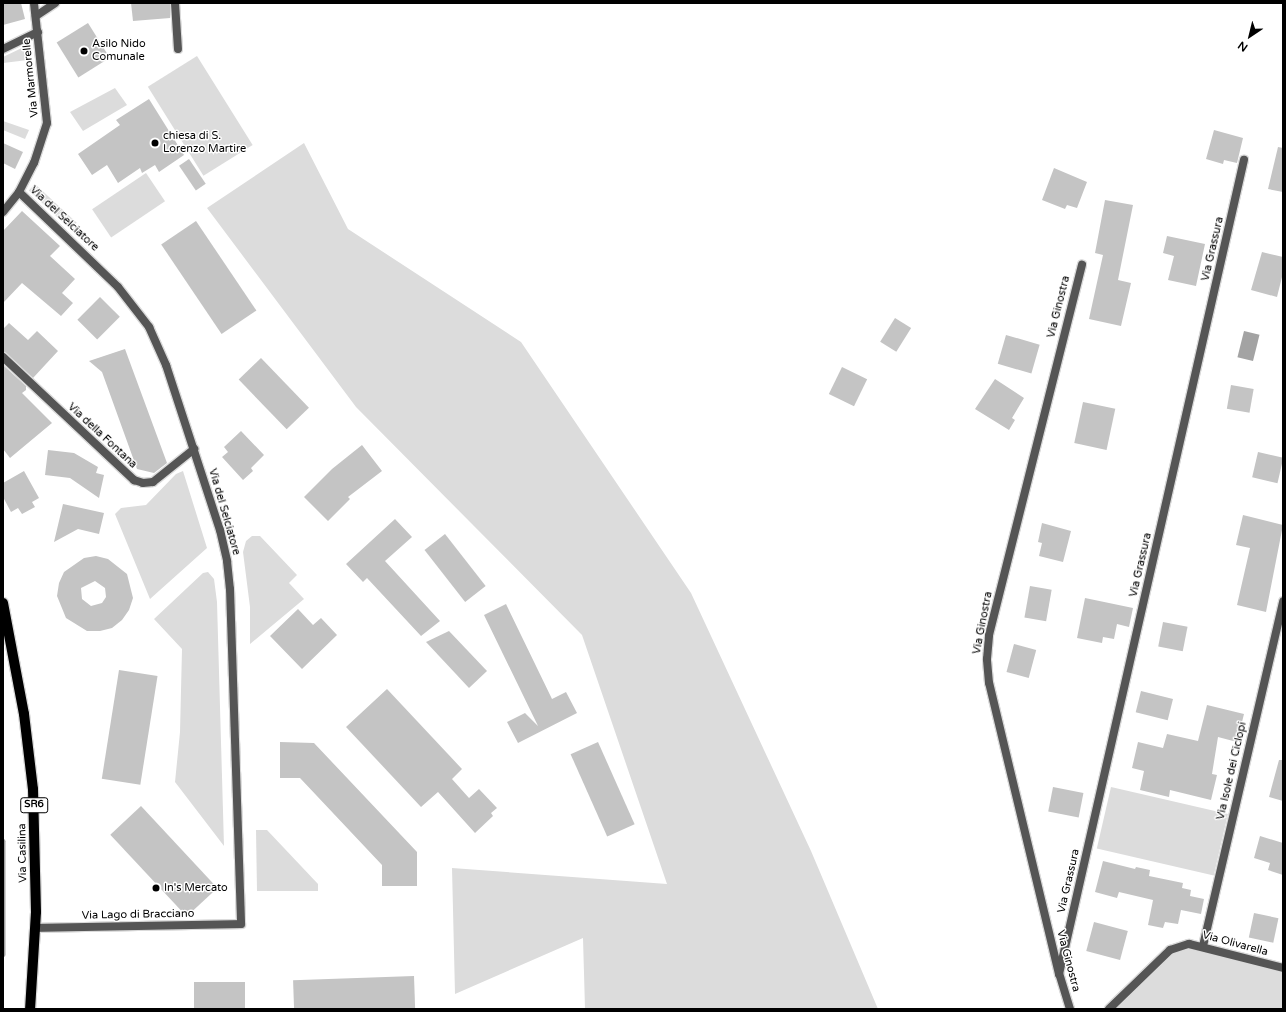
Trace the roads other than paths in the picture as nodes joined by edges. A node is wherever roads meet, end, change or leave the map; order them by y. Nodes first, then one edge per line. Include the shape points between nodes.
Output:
1 (34, 3) edge
2 (55, 3) edge
3 (175, 3) edge
4 (36, 16) junction
5 (38, 32) junction
6 (3, 49) edge
7 (178, 49) dead end
8 (1244, 160) dead end
9 (19, 192) junction
10 (3, 212) edge
11 (1082, 264) dead end
12 (3, 357) edge
13 (194, 449) junction
14 (1283, 601) edge
15 (3, 604) edge
16 (241, 924) joint
17 (35, 928) junction
18 (1203, 946) junction
19 (1283, 968) edge
20 (1059, 974) junction
21 (30, 1009) edge
22 (1070, 1009) edge
23 (1109, 1009) edge

1 - 4 street, Via Marmorelle
2 - 4 street
3 - 7 street
4 - 5 street, Via Marmorelle
5 - 6 street
5 - 9 street, Via Marmorelle via 47,123 38,151
8 - 20 street, Via Grassura
9 - 10 street, Via Marmorelle
9 - 13 street, Via del Selciatore via 102,271 139,311 160,350
11 - 20 street, Via Ginostra via 989,635 986,659 989,683
12 - 13 street, Via della Fontana via 134,480 143,484 153,482
13 - 16 street, Via del Selciatore via 222,537 228,569
14 - 18 street, Via Isole dei Ciclopi
15 - 17 main road, Via Casilina / SR6 via 31,768 35,830
16 - 17 street, Via Lago di Bracciano
17 - 21 main road, Via Casilina / SR6
18 - 19 street, Via Olivarella
18 - 23 street, Via Olivarella via 1189,944 1170,950
20 - 22 street, Via Ginostra

